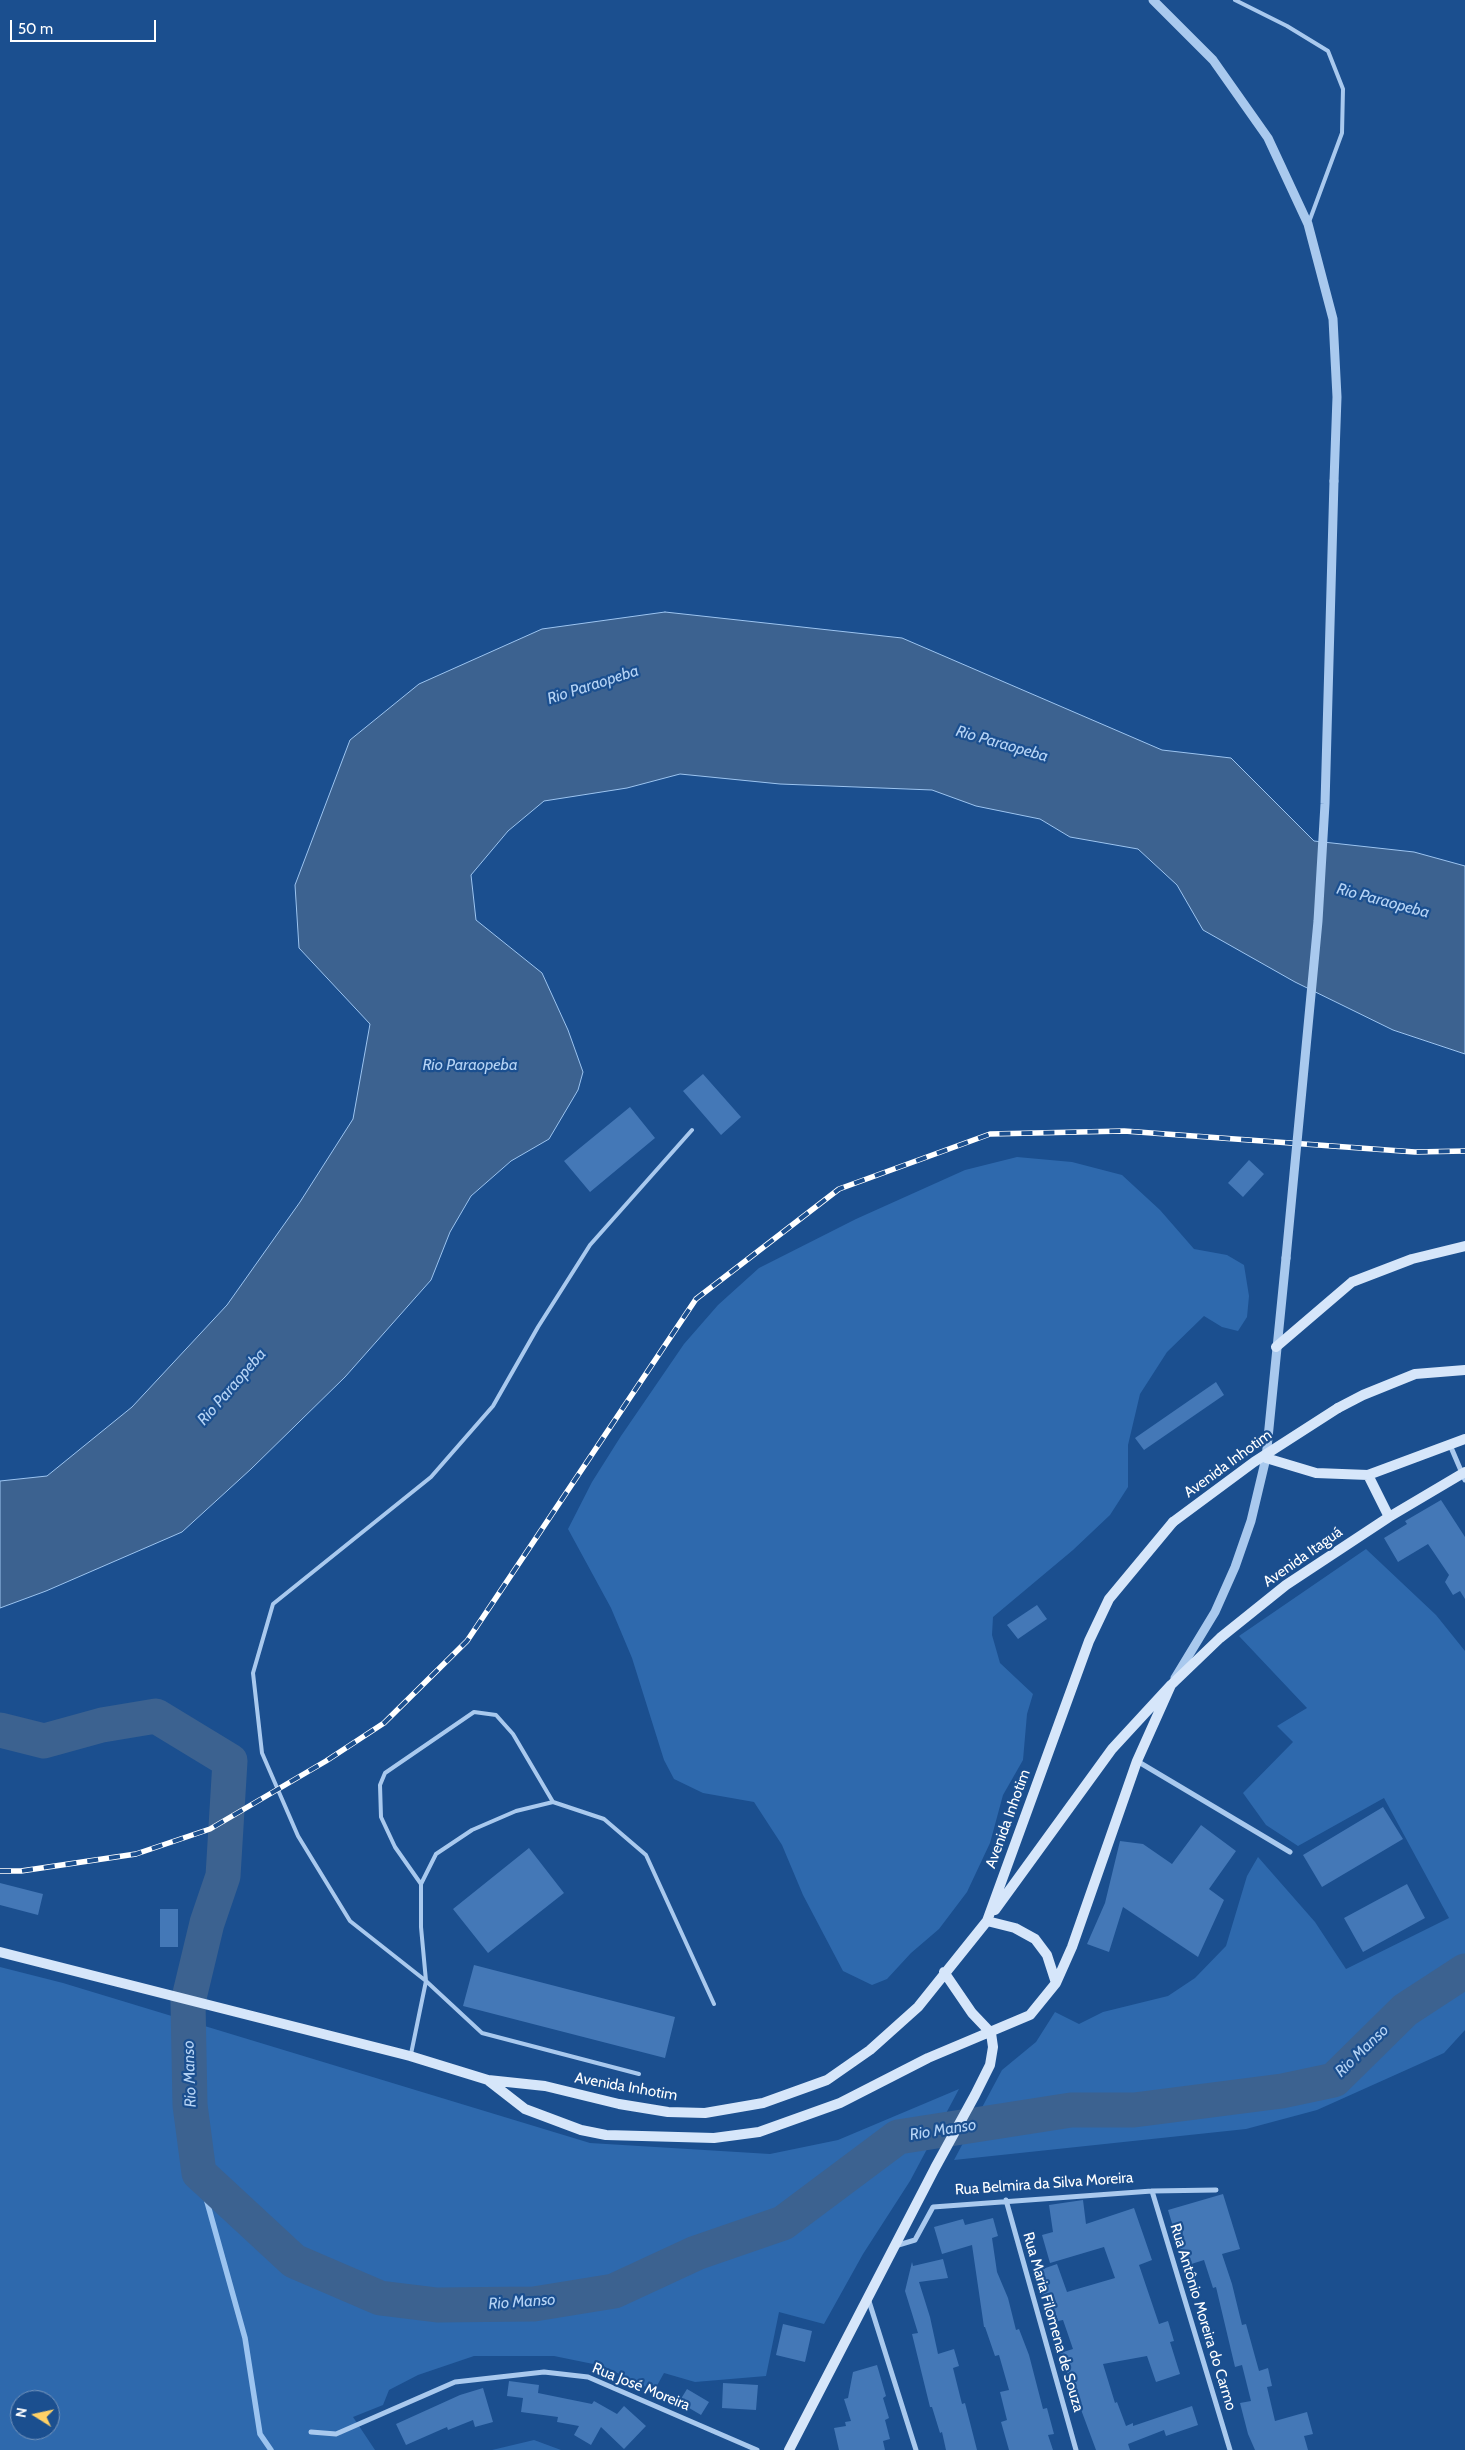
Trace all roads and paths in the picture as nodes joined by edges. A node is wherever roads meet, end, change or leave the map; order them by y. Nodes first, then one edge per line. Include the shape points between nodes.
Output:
1 (1153, 0) edge
2 (1234, 0) edge
3 (1308, 224) junction
4 (692, 1130) dead end
5 (1465, 1246) edge
6 (1276, 1346) junction
7 (1465, 1370) edge
8 (1465, 1439) edge
9 (1450, 1445) junction
10 (1266, 1458) junction
11 (1368, 1475) junction
12 (1464, 1476) edge
13 (1389, 1517) junction
14 (1171, 1685) junction
15 (1137, 1761) junction
16 (553, 1802) junction
17 (1290, 1852) dead end
18 (421, 1884) junction
19 (987, 1921) junction
20 (0, 1952) edge
21 (944, 1972) junction
22 (426, 1981) junction
23 (1056, 1983) junction
24 (714, 2004) dead end
25 (991, 2033) junction
26 (410, 2056) junction
27 (639, 2074) dead end
28 (488, 2080) junction
29 (1216, 2190) dead end
30 (1152, 2191) junction
31 (1006, 2200) junction
32 (895, 2246) junction
33 (868, 2297) junction
34 (311, 2432) dead end
35 (756, 2450) edge
36 (789, 2450) edge
37 (916, 2450) edge
38 (1076, 2450) edge
39 (1230, 2450) edge

1 - 3 street via 1213,60 1268,138
2 - 3 lane via 1328,51 1343,89 1342,133
3 - 6 street, bridge via 1333,319 1336,397 1325,804 1318,921
4 - 22 lane via 590,1245 538,1326 493,1406 437,1470 273,1604 253,1673 262,1753 298,1836 350,1921
5 - 6 main road via 1412,1259 1352,1282
6 - 10 street
7 - 19 main road, Avenida Inhotim, bridge via 1415,1374 1338,1408 1254,1462 1173,1522 1109,1599 1093,1633
8 - 9 main road
9 - 11 main road
9 - 12 street
10 - 11 main road via 1316,1473
10 - 14 street via 1251,1521 1235,1567 1215,1612
11 - 13 main road
12 - 13 main road, Avenida Itaguá
13 - 14 main road, Avenida Itaguá via 1286,1585 1220,1638
14 - 15 main road, Avenida Inhotim
14 - 19 main road, Avenida Itaguá via 1112,1749
15 - 17 street
15 - 23 main road, Avenida Inhotim via 1072,1947
16 - 18 lane via 516,1811 472,1830 436,1854
16 - 18 lane via 513,1734 496,1715 474,1712 385,1773 380,1784 381,1818 395,1847
16 - 24 lane via 604,1820 646,1855
18 - 22 lane
19 - 21 main road, Avenida Inhotim
19 - 23 main road via 1015,1928 1035,1939 1047,1955
20 - 26 main road, Avenida Inhotim
21 - 25 main road via 972,2013
21 - 28 main road, Avenida Inhotim via 918,2007 870,2050 827,2080 763,2103 705,2113 668,2112 545,2086
22 - 26 lane
22 - 27 lane via 482,2033
23 - 25 main road, Avenida Inhotim via 1030,2015
25 - 28 main road, Avenida Inhotim via 928,2058 840,2103 759,2132 714,2138 581,2130 524,2109
25 - 32 main road via 990,2065
26 - 28 main road, Avenida Inhotim
29 - 30 street, Rua Belmira da Silva Moreira
30 - 31 street, Rua Belmira da Silva Moreira
30 - 39 street, Rua Antônio Moreira do Carmo
31 - 32 street, Rua Belmira da Silva Moreira via 933,2207 915,2240
31 - 38 street, Rua Maria Filomena de Souza
32 - 33 main road
33 - 36 main road
33 - 37 street
34 - 35 street, Rua José Moreira via 336,2434 455,2382 544,2372 588,2377

